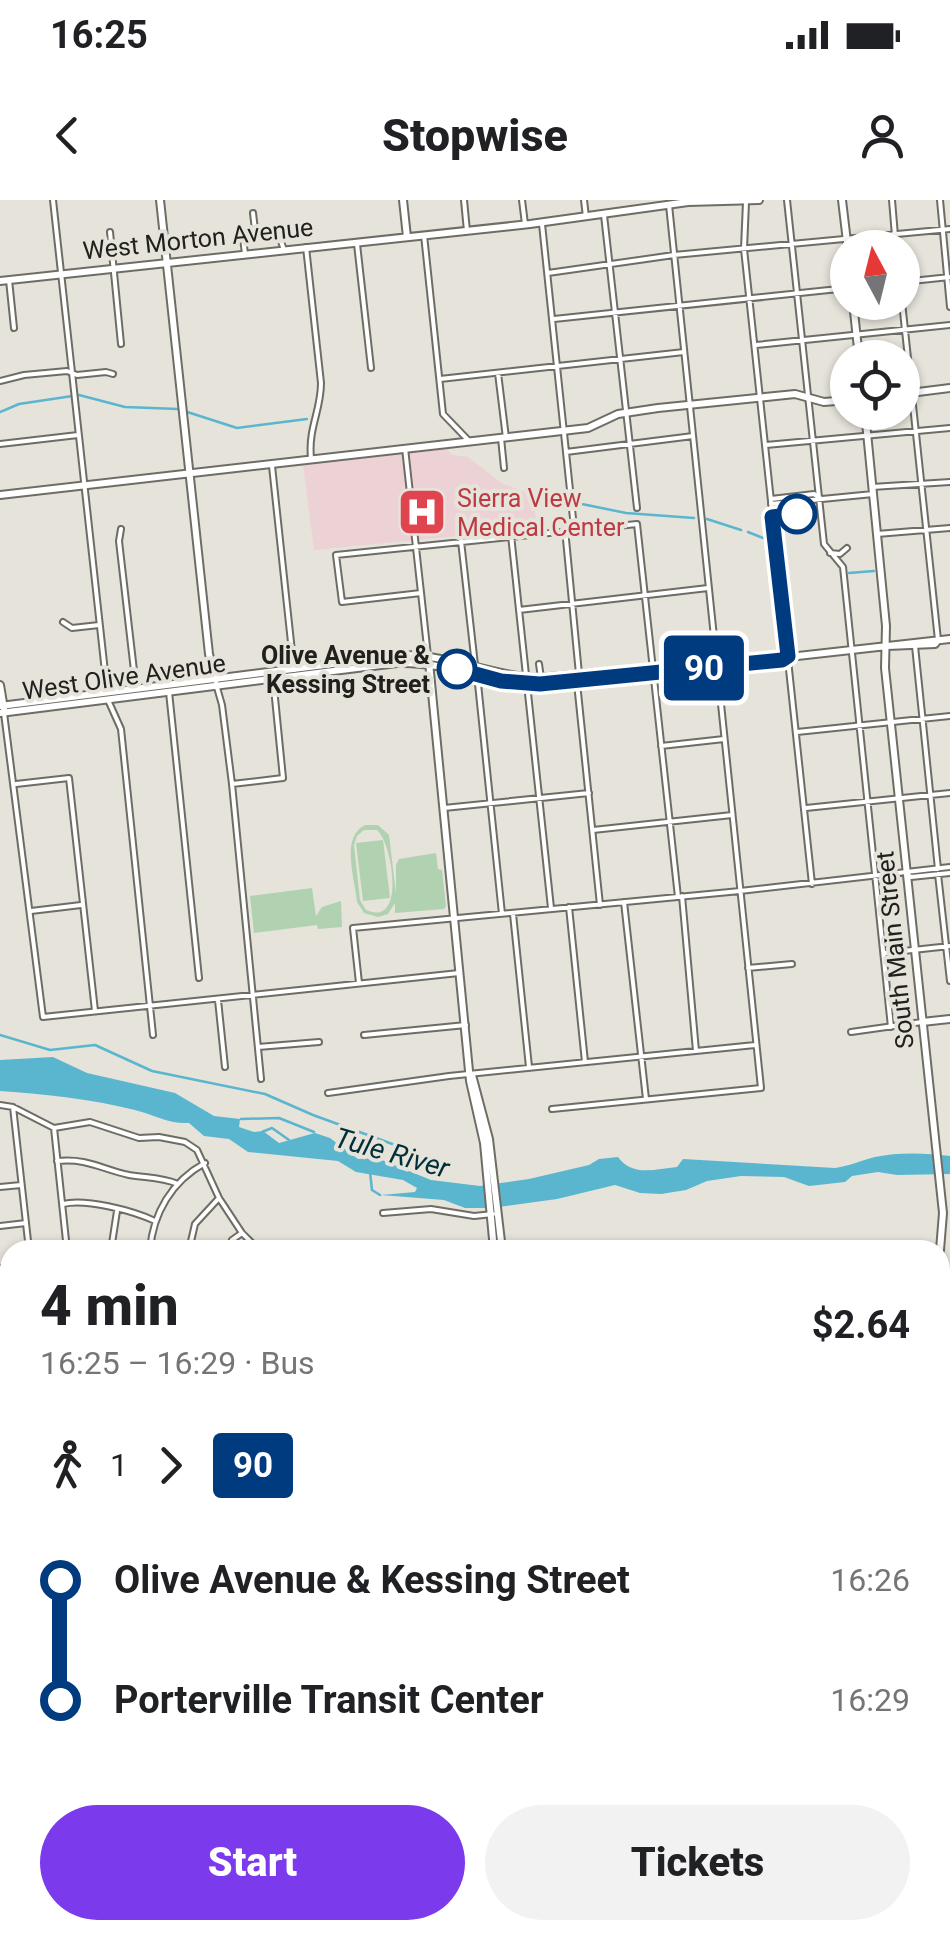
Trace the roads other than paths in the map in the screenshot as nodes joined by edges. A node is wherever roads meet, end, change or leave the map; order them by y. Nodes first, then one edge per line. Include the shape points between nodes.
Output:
1 (53, 200) edge
2 (160, 200) edge
3 (403, 200) edge
4 (464, 200) edge
5 (522, 200) edge
6 (584, 200) edge
7 (759, 200) edge
8 (788, 200) edge
9 (842, 200) edge
10 (892, 200) edge
11 (940, 200) edge
12 (746, 201) edge
13 (648, 204) edge
14 (668, 205) junction
15 (253, 213) dead end
16 (604, 215) junction
17 (586, 217) junction
18 (542, 222) junction
19 (524, 224) junction
20 (950, 229) edge
21 (255, 230) junction
22 (845, 230) edge
23 (895, 230) edge
24 (942, 230) junction
25 (467, 231) junction
26 (110, 232) dead end
27 (920, 232) edge
28 (407, 236) junction
29 (424, 236) junction
30 (357, 241) junction
31 (830, 241) edge
32 (791, 244) junction
33 (306, 247) junction
34 (744, 249) junction
35 (284, 250) junction
36 (244, 254) junction
37 (674, 256) junction
38 (166, 262) junction
39 (610, 265) junction
40 (113, 268) junction
41 (548, 272) junction
42 (61, 274) junction
43 (948, 277) edge
44 (4, 280) edge
45 (920, 280) edge
46 (830, 289) edge
47 (797, 292) junction
48 (750, 298) junction
49 (680, 304) junction
50 (950, 307) edge
51 (616, 312) junction
52 (552, 320) junction
53 (855, 320) edge
54 (905, 320) edge
55 (950, 325) edge
56 (14, 328) dead end
57 (906, 329) junction
58 (856, 335) junction
59 (803, 340) junction
60 (857, 340) edge
61 (907, 340) edge
62 (120, 344) dead end
63 (755, 346) junction
64 (684, 352) junction
65 (621, 360) junction
66 (558, 366) junction
67 (371, 368) dead end
68 (71, 373) junction
69 (498, 373) junction
70 (113, 374) dead end
71 (440, 379) junction
72 (0, 381) edge
73 (950, 388) edge
74 (920, 392) edge
75 (809, 396) junction
76 (760, 398) junction
77 (824, 402) junction
78 (830, 402) edge
79 (690, 405) junction
80 (810, 407) junction
81 (627, 412) junction
82 (950, 428) edge
83 (866, 430) edge
84 (916, 430) joint
85 (920, 430) edge
86 (564, 431) junction
87 (78, 434) junction
88 (867, 434) junction
89 (693, 436) junction
90 (503, 438) junction
91 (814, 440) junction
92 (468, 442) junction
93 (0, 444) edge
94 (630, 444) junction
95 (766, 446) junction
96 (405, 448) junction
97 (566, 452) junction
98 (311, 458) junction
99 (272, 463) junction
100 (504, 468) dead end
101 (189, 472) junction
102 (950, 482) edge
103 (84, 484) junction
104 (922, 484) junction
105 (873, 490) junction
106 (0, 495) edge
107 (820, 498) junction
108 (771, 502) junction
109 (637, 508) dead end
110 (574, 528) junction
111 (950, 528) edge
112 (121, 529) dead end
113 (565, 529) junction
114 (926, 530) junction
115 (878, 534) junction
116 (511, 535) junction
117 (461, 541) junction
118 (416, 546) junction
119 (848, 548) dead end
120 (830, 553) junction
121 (708, 588) junction
122 (421, 593) junction
123 (645, 595) junction
124 (571, 604) junction
125 (519, 610) junction
126 (62, 622) dead end
127 (100, 625) junction
128 (950, 639) edge
129 (938, 640) junction
130 (885, 646) junction
131 (915, 646) junction
132 (852, 649) junction
133 (392, 656) junction
134 (788, 656) junction
135 (429, 660) junction
136 (539, 664) dead end
137 (717, 664) junction
138 (356, 668) junction
139 (654, 670) junction
140 (294, 671) junction
141 (476, 671) junction
142 (622, 671) junction
143 (273, 678) junction
144 (541, 678) junction
145 (578, 678) junction
146 (606, 678) junction
147 (216, 680) junction
148 (527, 681) junction
149 (0, 686) edge
150 (168, 686) junction
151 (136, 688) junction
152 (108, 697) junction
153 (2, 709) edge
154 (950, 716) edge
155 (922, 719) junction
156 (891, 722) junction
157 (859, 726) junction
158 (797, 732) junction
159 (724, 740) junction
160 (661, 746) junction
161 (16, 784) junction
162 (232, 784) junction
163 (589, 793) junction
164 (950, 793) edge
165 (930, 795) junction
166 (540, 797) junction
167 (899, 798) junction
168 (867, 802) junction
169 (490, 803) junction
170 (444, 808) junction
171 (805, 808) junction
172 (732, 815) junction
173 (670, 822) junction
174 (593, 830) junction
175 (950, 870) edge
176 (938, 872) junction
177 (907, 874) junction
178 (875, 877) junction
179 (812, 884) junction
180 (740, 892) junction
181 (680, 897) junction
182 (624, 902) junction
183 (83, 904) junction
184 (600, 905) junction
185 (569, 907) junction
186 (551, 909) junction
187 (31, 911) junction
188 (513, 914) junction
189 (502, 915) junction
190 (456, 918) junction
191 (948, 946) edge
192 (915, 950) junction
193 (883, 954) junction
194 (792, 964) dead end
195 (748, 968) junction
196 (460, 973) junction
197 (198, 978) dead end
198 (950, 981) edge
199 (358, 984) junction
200 (253, 995) junction
201 (218, 1000) junction
202 (151, 1006) junction
203 (95, 1012) junction
204 (950, 1019) edge
205 (922, 1022) junction
206 (466, 1024) junction
207 (891, 1027) junction
208 (851, 1032) dead end
209 (153, 1035) dead end
210 (364, 1035) dead end
211 (318, 1042) dead end
212 (756, 1045) junction
213 (258, 1047) junction
214 (696, 1051) junction
215 (641, 1057) junction
216 (584, 1062) junction
217 (225, 1068) dead end
218 (528, 1068) junction
219 (472, 1074) junction
220 (261, 1079) dead end
221 (328, 1092) dead end
222 (646, 1100) junction
223 (0, 1105) edge
224 (13, 1107) junction
225 (552, 1109) dead end
226 (54, 1128) junction
227 (57, 1161) junction
228 (205, 1163) junction
229 (178, 1184) junction
230 (22, 1185) junction
231 (0, 1187) edge
232 (219, 1198) junction
233 (62, 1204) junction
234 (118, 1211) junction
235 (383, 1213) dead end
236 (494, 1213) junction
237 (155, 1221) junction
238 (26, 1223) junction
239 (0, 1226) edge
240 (242, 1233) junction
241 (28, 1240) edge
242 (66, 1240) edge
243 (113, 1240) edge
244 (152, 1240) edge
245 (191, 1240) edge
246 (232, 1240) edge
247 (249, 1240) edge
248 (497, 1240) edge
249 (941, 1240) edge

1 - 42 street
2 - 38 main road
3 - 28 main road
4 - 25 street
5 - 19 street
6 - 17 street
7 - 12 main road, West Morton Avenue
8 - 32 street
9 - 22 main road
10 - 23 street
11 - 24 street
12 - 14 main road, West Morton Avenue
12 - 34 street
13 - 14 main road, West Morton Avenue
13 - 16 main road, West Morton Avenue
14 - 37 street
15 - 21 street
16 - 17 main road, West Morton Avenue
16 - 39 street
17 - 18 main road, West Morton Avenue
18 - 19 main road, West Morton Avenue
18 - 41 street
19 - 25 main road, West Morton Avenue
20 - 24 street
21 - 35 street via 277,230
21 - 36 street via 244,238
24 - 27 street
24 - 43 street
25 - 29 main road, West Morton Avenue
26 - 40 street
28 - 29 main road, West Morton Avenue
28 - 30 main road, West Morton Avenue
29 - 71 street
30 - 33 main road, West Morton Avenue
30 - 67 street
31 - 32 street
32 - 34 street
32 - 47 street
33 - 35 main road, West Morton Avenue
33 - 98 street via 320,383
34 - 37 street
34 - 48 street
35 - 36 main road, West Morton Avenue
36 - 38 main road, West Morton Avenue
37 - 39 street
37 - 49 street
38 - 40 main road, West Morton Avenue
38 - 101 main road
39 - 41 street
39 - 51 street
40 - 42 main road, West Morton Avenue
40 - 62 street
41 - 52 street
42 - 44 main road, West Morton Avenue
42 - 68 street
43 - 45 street
43 - 50 street
44 - 56 street
46 - 47 street
47 - 48 street
47 - 59 street
48 - 49 street
48 - 63 street
49 - 51 street
49 - 64 street
51 - 52 street
51 - 65 street
52 - 66 street
53 - 58 main road
54 - 57 street
55 - 57 street
57 - 58 street
57 - 61 street
58 - 59 street
58 - 60 main road
59 - 63 street
59 - 75 street
63 - 76 street
64 - 65 street
64 - 79 street
65 - 66 street
65 - 81 street
66 - 69 street
66 - 86 street
68 - 70 street
68 - 72 street
68 - 87 street
69 - 71 street
69 - 90 street
71 - 92 street via 443,414
73 - 74 main road
75 - 76 main road
75 - 77 main road
75 - 80 street
76 - 79 main road
76 - 95 street
77 - 78 main road
77 - 80 street
79 - 81 main road
79 - 89 street
80 - 91 street
81 - 86 main road
81 - 94 street
82 - 85 street
83 - 88 main road, South Main Street
84 - 88 street
84 - 104 street
86 - 90 main road
86 - 97 street
87 - 93 street
87 - 103 street
88 - 91 street
88 - 105 main road, South Main Street
89 - 94 street
89 - 121 street
90 - 92 main road
90 - 100 street
91 - 95 street
91 - 107 street
92 - 96 main road
94 - 97 street
94 - 109 street
95 - 108 street
96 - 98 main road
96 - 118 street
97 - 110 street
98 - 99 main road
99 - 101 main road
99 - 140 street
101 - 103 main road
101 - 147 main road
102 - 104 street
103 - 106 main road
103 - 127 street
104 - 105 street
104 - 114 street
105 - 107 street
105 - 115 main road, South Main Street
107 - 108 street
107 - 120 street
108 - 134 street
110 - 113 street
110 - 123 street via 638,526
111 - 114 street
112 - 151 street
113 - 116 street
113 - 124 street
114 - 115 street
114 - 129 street
115 - 130 main road, South Main Street
116 - 117 street
116 - 125 street
117 - 118 street
117 - 141 street
118 - 122 street
118 - 122 street via 336,555 342,602
119 - 120 street
120 - 132 street via 843,567
121 - 123 street
121 - 137 street
122 - 135 street
123 - 124 street
123 - 139 street
124 - 125 street
124 - 145 street
125 - 148 street
126 - 127 street via 72,628
127 - 152 street
128 - 129 main road
129 - 130 main road
129 - 131 main road
130 - 131 main road
130 - 132 main road, West Olive Avenue
130 - 156 main road, South Main Street
131 - 155 street
132 - 134 main road, West Olive Avenue
132 - 157 street
133 - 135 main road, West Olive Avenue
133 - 138 main road
133 - 140 main road, West Olive Avenue
134 - 137 main road, West Olive Avenue
134 - 158 street
135 - 138 main road, West Olive Avenue
135 - 141 main road, West Olive Avenue
135 - 170 main road
136 - 144 street
137 - 139 main road, West Olive Avenue
137 - 159 street
138 - 140 main road, West Olive Avenue
139 - 142 main road, West Olive Avenue
139 - 146 main road, West Olive Avenue
139 - 160 street
140 - 143 main road, West Olive Avenue
140 - 147 main road, West Olive Avenue
141 - 148 main road, West Olive Avenue
141 - 169 street
142 - 145 main road, West Olive Avenue
142 - 146 main road
143 - 147 main road, West Olive Avenue
143 - 162 street via 283,778
144 - 145 main road, West Olive Avenue
144 - 148 main road, West Olive Avenue
145 - 146 main road, West Olive Avenue
145 - 148 main road, West Olive Avenue
145 - 163 street
147 - 150 main road, West Olive Avenue
147 - 162 street
148 - 166 street
149 - 153 main road
150 - 151 main road, West Olive Avenue
150 - 152 main road, West Olive Avenue
150 - 197 street
151 - 152 main road, West Olive Avenue
152 - 153 main road, West Olive Avenue
152 - 202 street via 121,729
153 - 161 street
154 - 155 street
155 - 156 street
155 - 165 street
156 - 157 street
156 - 167 main road, South Main Street
157 - 158 street
157 - 168 street
158 - 171 street
159 - 160 street
159 - 172 street
160 - 173 street
161 - 183 street via 69,778
161 - 187 street
162 - 200 street
163 - 166 street
163 - 174 street
164 - 165 street
165 - 167 street
165 - 176 street
166 - 169 street
166 - 186 street
167 - 168 street
167 - 177 main road, South Main Street
168 - 171 street
168 - 178 street
169 - 170 street
169 - 189 street
170 - 190 main road
171 - 179 street
172 - 173 street
172 - 180 street
173 - 174 street
173 - 181 street
174 - 184 street
175 - 176 street
176 - 177 street
176 - 191 street
177 - 178 street
177 - 192 main road, South Main Street
178 - 179 street
178 - 193 street
179 - 180 street
180 - 181 street
180 - 195 street
181 - 182 street
181 - 214 street
182 - 184 street
182 - 215 street
183 - 187 street
183 - 203 street
184 - 185 street
185 - 186 street
185 - 216 street
186 - 188 street
187 - 203 street via 43,1017
188 - 189 street
188 - 218 street
189 - 190 street
190 - 196 main road
190 - 199 street via 353,928
191 - 192 street
191 - 198 street
192 - 193 street
192 - 205 main road, South Main Street
193 - 207 street
194 - 195 street
195 - 212 street
196 - 199 street
196 - 206 main road
199 - 200 street
200 - 201 street
200 - 213 street
201 - 202 street
201 - 217 street
202 - 203 street
202 - 209 street
204 - 205 main road
205 - 207 street
205 - 249 main road, South Main Street
206 - 210 street
206 - 219 main road
207 - 208 street
211 - 213 street
212 - 214 street
212 - 222 street via 761,1088
213 - 220 street
214 - 215 street
215 - 216 street
215 - 222 street
216 - 218 street
218 - 219 street
219 - 221 street
219 - 236 main road via 490,1138
222 - 225 street
223 - 224 street
224 - 226 street
224 - 230 street
226 - 227 street
226 - 228 street via 90,1122 139,1138 185,1142
227 - 229 street via 91,1161
227 - 233 street
228 - 229 street
228 - 232 street
229 - 237 street
230 - 231 street
230 - 238 street
232 - 240 street
232 - 245 street via 195,1224
233 - 234 street via 90,1202
233 - 242 street
234 - 237 street
234 - 243 street
235 - 236 street
236 - 248 main road
237 - 244 street
238 - 239 street
238 - 241 street
240 - 246 street
240 - 247 street

